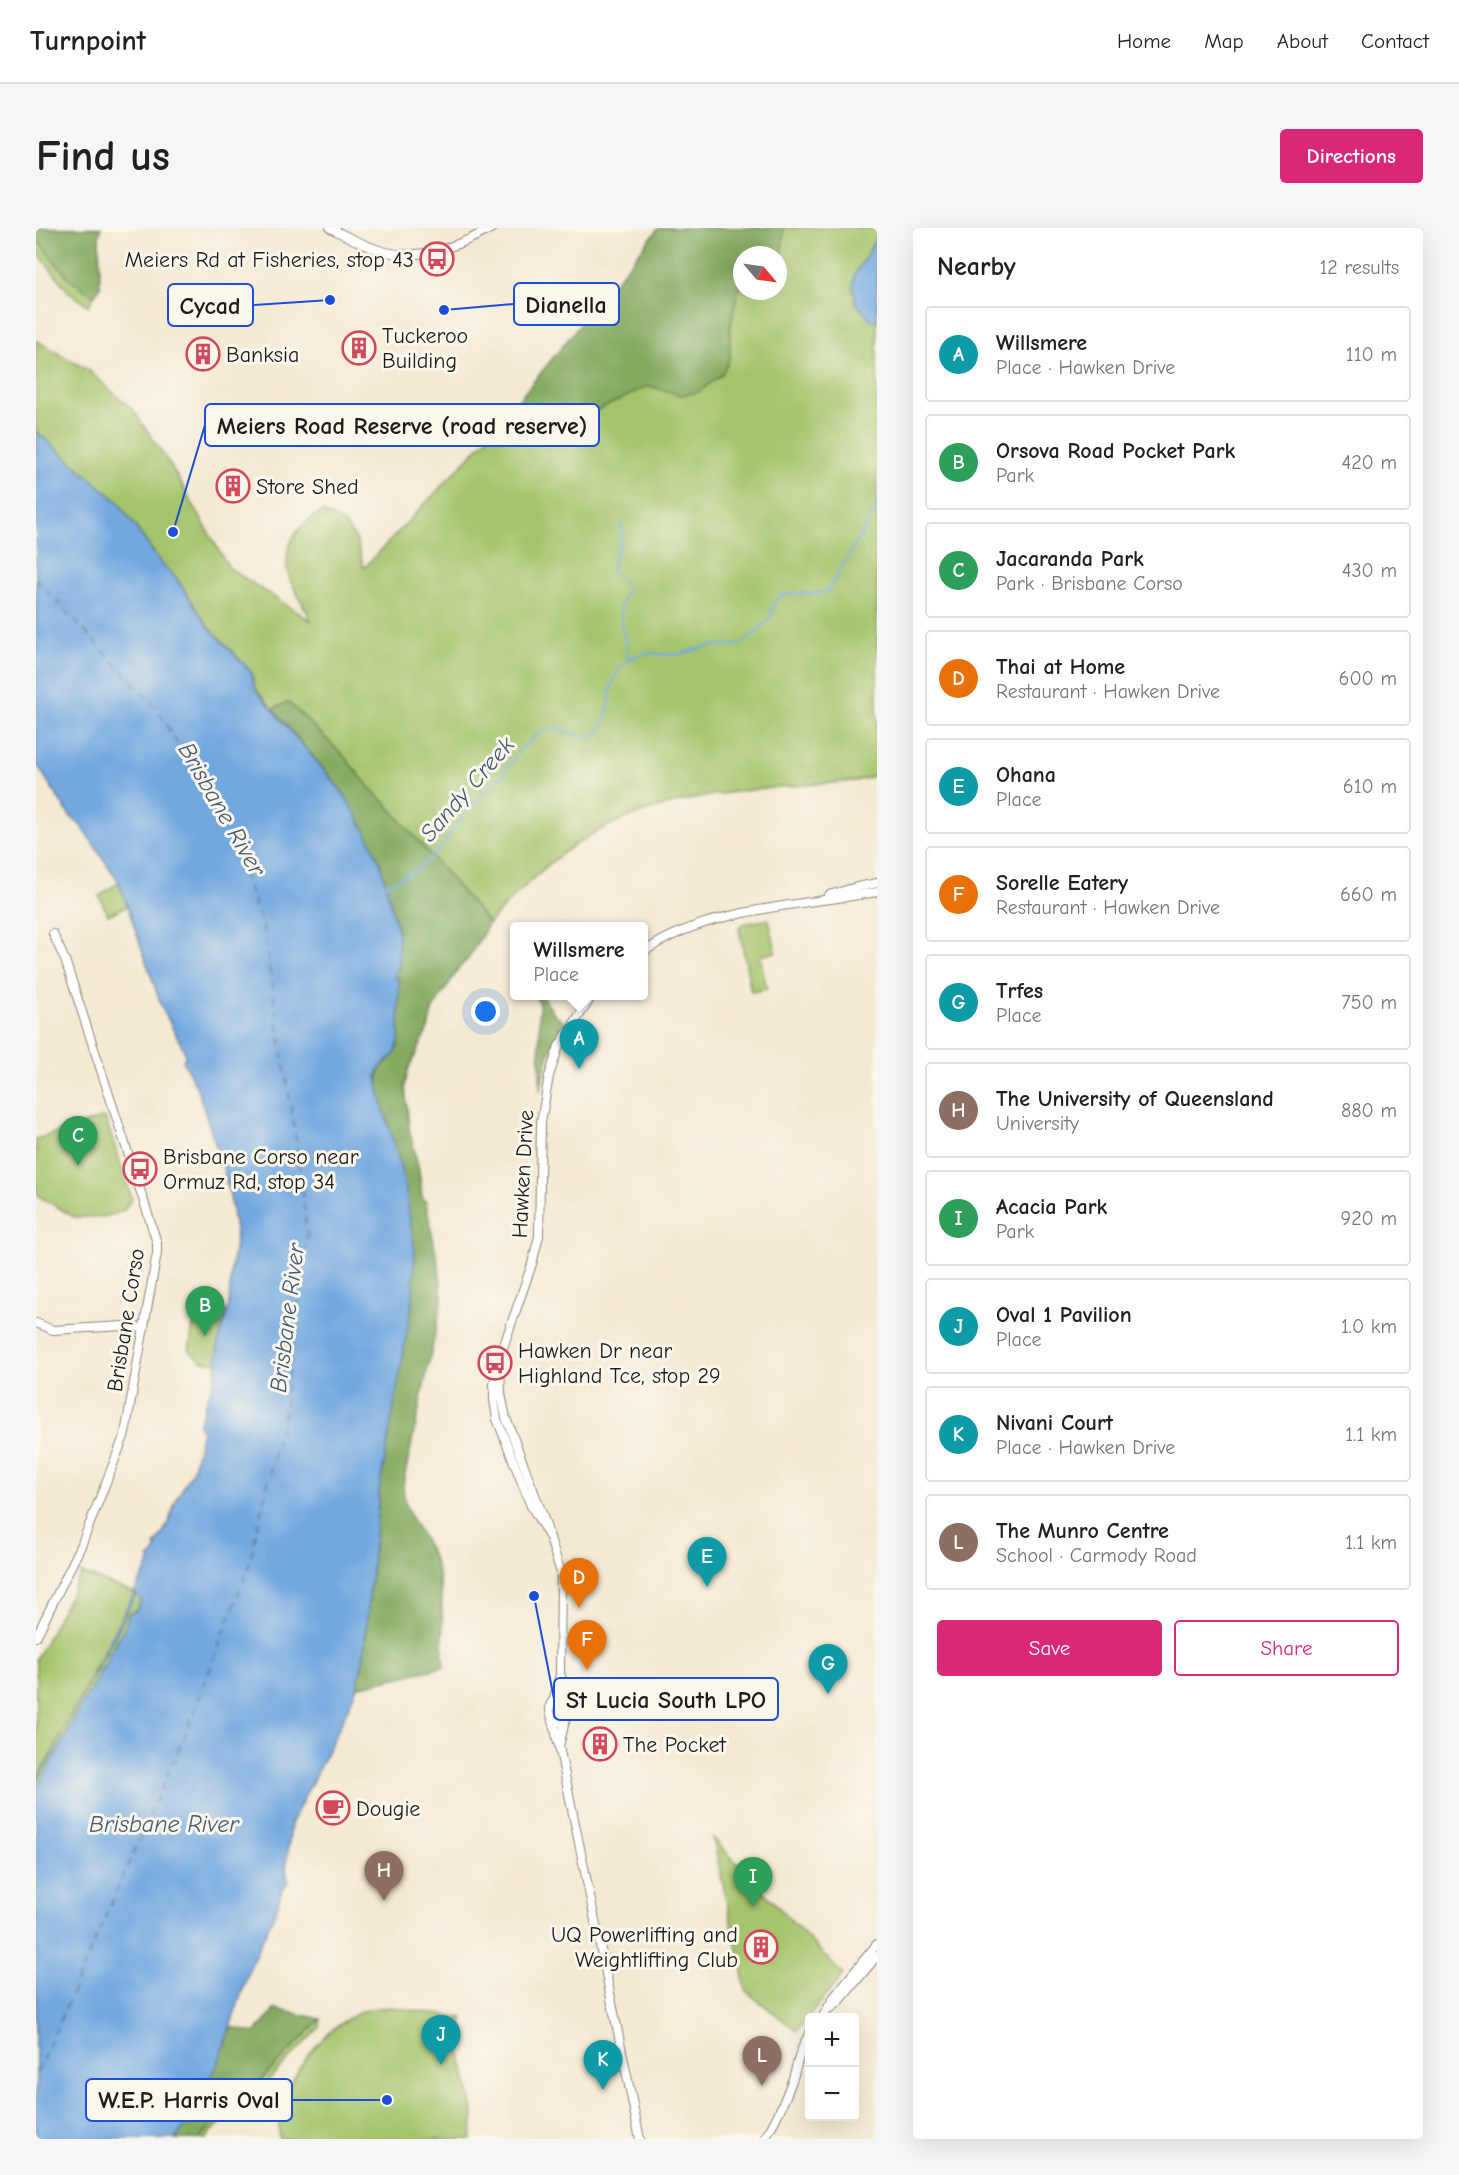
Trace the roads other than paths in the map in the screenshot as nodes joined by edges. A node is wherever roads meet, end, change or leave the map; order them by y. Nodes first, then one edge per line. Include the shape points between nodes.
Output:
1 (330, 228) edge
2 (492, 228) edge
3 (877, 883) edge
4 (877, 892) edge
5 (808, 902) junction
6 (53, 934) dead end
7 (648, 949) edge
8 (589, 1000) edge
9 (36, 1323) edge
10 (144, 1328) junction
11 (36, 1637) edge
12 (560, 1674) junction
13 (553, 1702) junction
14 (566, 1702) junction
15 (552, 1720) junction
16 (565, 1721) junction
17 (559, 1746) junction
18 (877, 1944) edge
19 (877, 1956) edge
20 (826, 2013) edge
21 (826, 2013) edge
22 (805, 2043) edge
23 (766, 2136) edge
24 (640, 2139) edge
25 (756, 2139) edge

1 - 2 main road via 386,252 408,255 450,247
3 - 5 main road
4 - 5 main road
5 - 7 main road via 707,922
6 - 10 main road, Brisbane Corso via 157,1243
8 - 12 main road, Hawken Drive via 559,1046 549,1076 541,1122 539,1236 500,1362 506,1418 560,1567
9 - 10 main road via 53,1330
10 - 11 main road, Brisbane Corso via 125,1434 81,1546
12 - 13 main road, Hawken Drive
12 - 14 main road, Hawken Drive
13 - 14 main road
13 - 15 main road, Hawken Drive via 548,1710
14 - 16 main road, Hawken Drive via 570,1712
15 - 16 main road
15 - 17 main road, Hawken Drive
16 - 17 main road, Hawken Drive
17 - 24 main road, Hawken Drive
18 - 20 main road
19 - 21 main road
22 - 23 main road via 778,2117
23 - 25 main road

